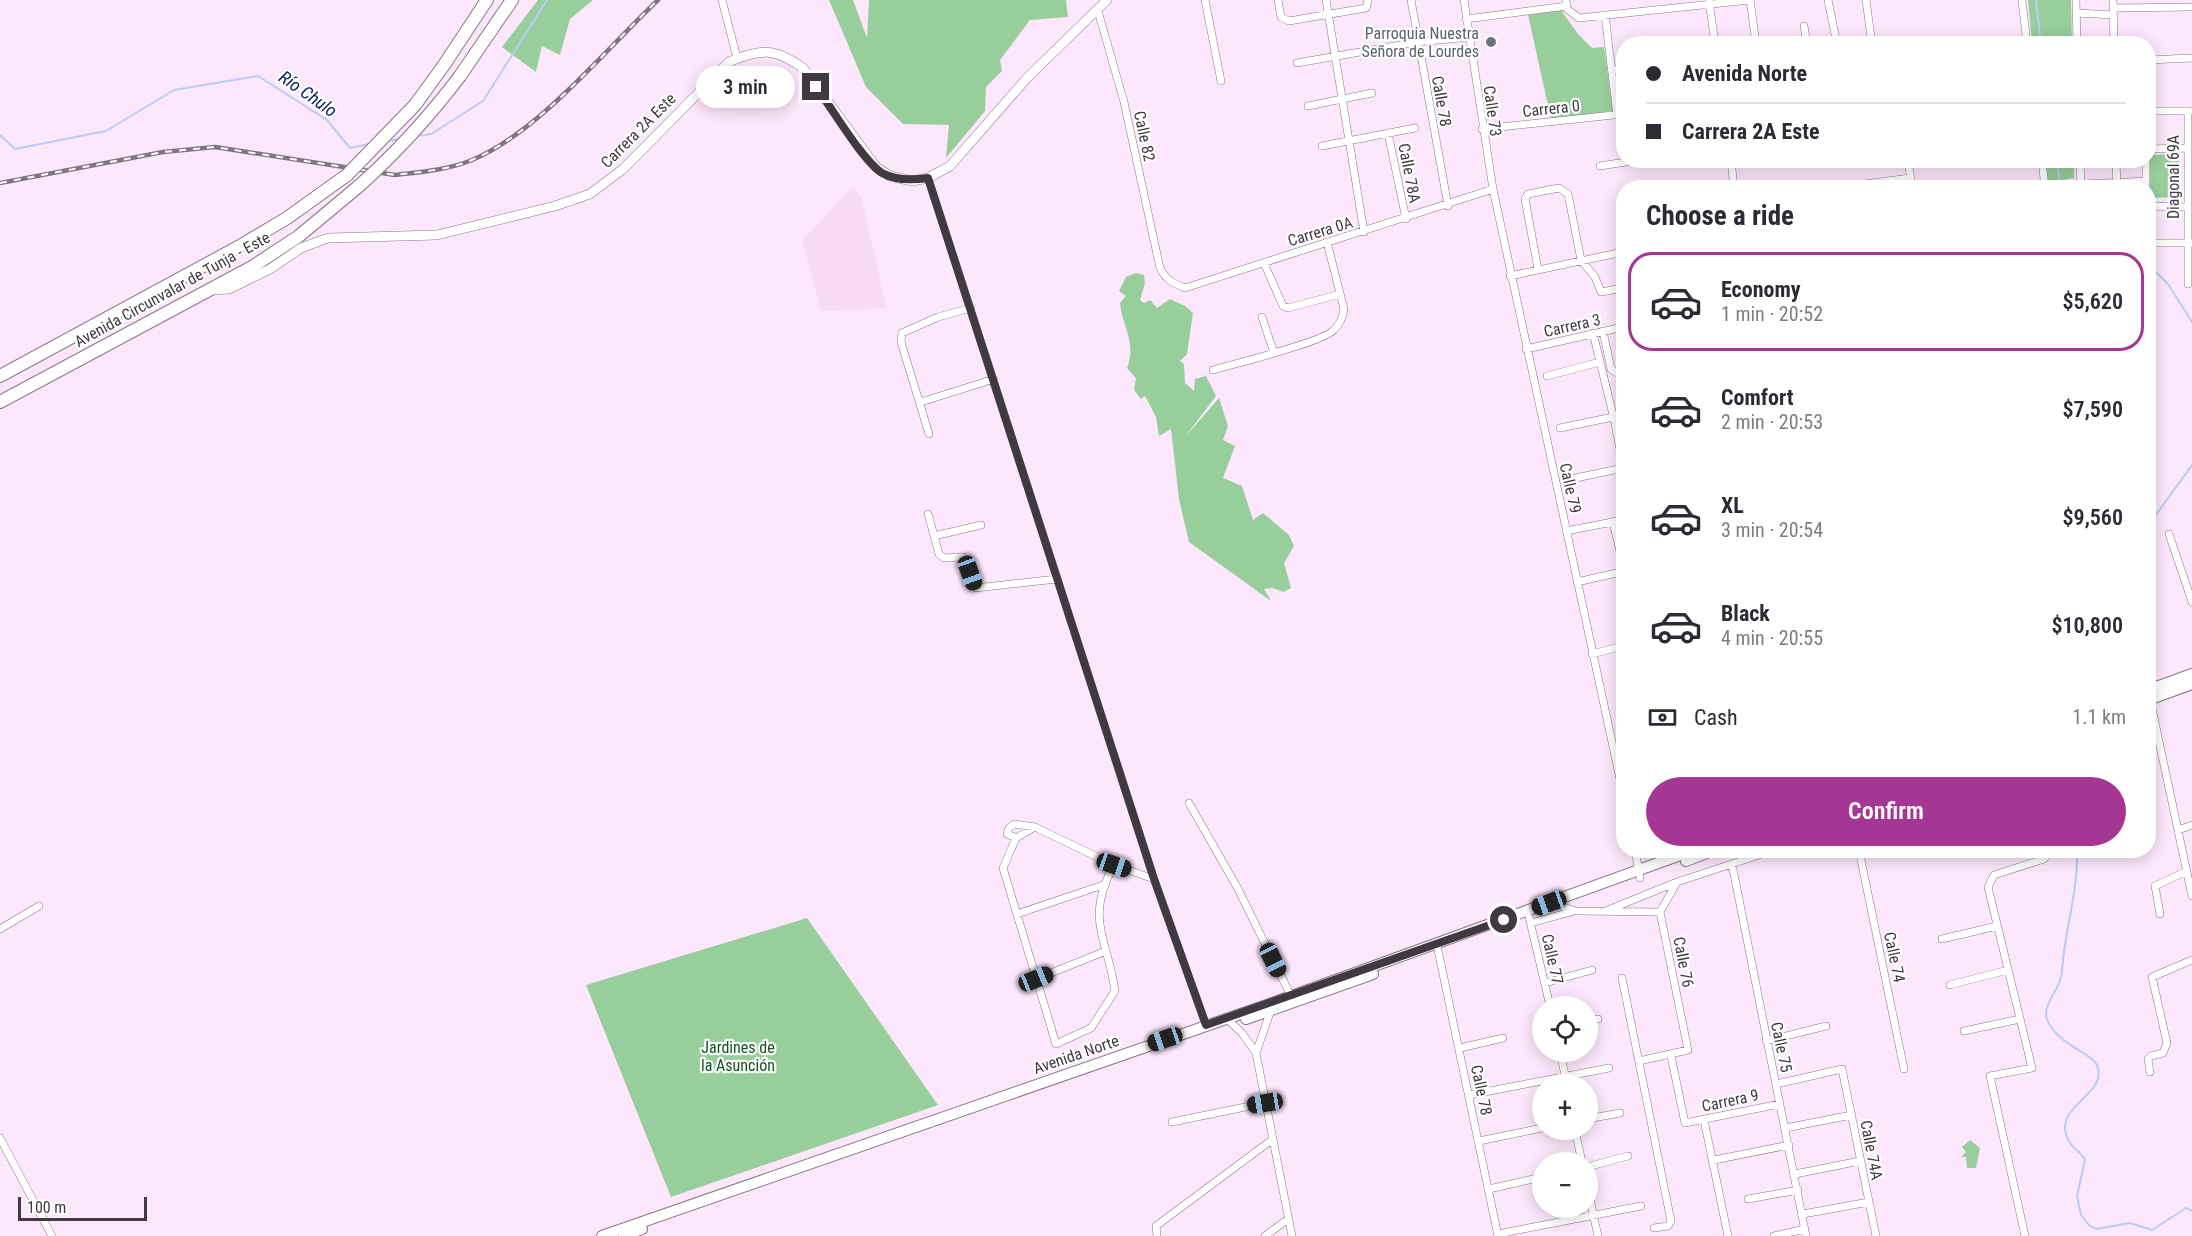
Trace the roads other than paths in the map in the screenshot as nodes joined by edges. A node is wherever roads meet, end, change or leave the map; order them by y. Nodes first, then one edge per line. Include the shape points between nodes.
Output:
1 (488, 0) edge
2 (512, 0) edge
3 (722, 0) edge
4 (1205, 0) edge
5 (1278, 0) edge
6 (1326, 0) edge
7 (1411, 0) edge
8 (1464, 0) edge
9 (1750, 0) edge
10 (1828, 0) edge
11 (1866, 0) edge
12 (2022, 0) edge
13 (2076, 0) edge
14 (1709, 2) edge
15 (1368, 3) edge
16 (1566, 3) edge
17 (1103, 5) edge
18 (2192, 7) edge
19 (2113, 8) edge
20 (2076, 13) junction
21 (1328, 14) junction
22 (1605, 15) junction
23 (1466, 19) junction
24 (1804, 26) dead end
25 (1714, 36) edge
26 (1755, 36) dead end
27 (1806, 36) edge
28 (1835, 36) edge
29 (1871, 36) edge
30 (2026, 36) edge
31 (2077, 36) edge
32 (2114, 36) edge
33 (1470, 37) junction
34 (1417, 42) junction
35 (737, 58) junction
36 (1335, 58) junction
37 (2192, 58) edge
38 (2156, 60) edge
39 (1297, 63) dead end
40 (1612, 70) junction
41 (1616, 70) edge
42 (1221, 81) dead end
43 (1616, 92) edge
44 (1372, 93) dead end
45 (1342, 100) junction
46 (1308, 106) dead end
47 (2156, 111) edge
48 (2190, 111) edge
49 (1616, 114) edge
50 (1414, 128) dead end
51 (1482, 129) junction
52 (1388, 133) junction
53 (1348, 141) junction
54 (1322, 146) dead end
55 (2187, 148) junction
56 (2156, 149) edge
57 (1616, 164) edge
58 (1600, 166) dead end
59 (1909, 168) edge
60 (928, 178) junction
61 (1910, 178) joint
62 (1895, 180) edge
63 (1492, 189) junction
64 (1448, 206) junction
65 (2156, 206) edge
66 (2186, 207) junction
67 (1406, 219) junction
68 (1364, 232) junction
69 (1327, 242) junction
70 (2156, 243) edge
71 (2189, 243) edge
72 (1616, 253) edge
73 (1581, 260) junction
74 (1264, 263) junction
75 (1160, 268) joint
76 (1538, 269) junction
77 (1510, 276) junction
78 (2188, 284) dead end
79 (1616, 289) edge
80 (207, 290) junction
81 (1340, 294) junction
82 (971, 308) junction
83 (1262, 317) dead end
84 (1616, 328) edge
85 (1603, 331) junction
86 (1593, 333) junction
87 (1526, 350) junction
88 (1274, 353) junction
89 (1600, 362) junction
90 (1213, 370) dead end
91 (1616, 372) edge
92 (0, 376) edge
93 (1547, 376) dead end
94 (994, 379) junction
95 (0, 402) edge
96 (921, 402) junction
97 (1614, 420) junction
98 (1560, 428) dead end
99 (1616, 430) edge
100 (929, 434) dead end
101 (1616, 468) edge
102 (1571, 479) dead end
103 (928, 514) dead end
104 (1616, 521) edge
105 (1613, 522) junction
106 (981, 525) dead end
107 (1566, 531) junction
108 (2169, 534) dead end
109 (1616, 535) edge
110 (934, 536) junction
111 (1616, 573) dead end
112 (1057, 579) junction
113 (1577, 582) junction
114 (2192, 602) edge
115 (1616, 648) edge
116 (1592, 654) junction
117 (2192, 674) edge
118 (2192, 684) edge
119 (2156, 693) edge
120 (2156, 695) edge
121 (2156, 729) edge
122 (1616, 762) edge
123 (1189, 803) dead end
124 (2192, 825) edge
125 (1035, 827) junction
126 (2178, 830) junction
127 (1016, 838) junction
128 (1636, 858) edge
129 (1676, 858) edge
130 (1689, 858) edge
131 (1750, 858) edge
132 (1861, 858) edge
133 (2045, 858) edge
134 (1732, 864) junction
135 (1114, 865) junction
136 (2187, 871) junction
137 (1639, 874) junction
138 (1154, 879) junction
139 (1677, 882) junction
140 (1103, 885) junction
141 (2192, 896) edge
142 (39, 906) dead end
143 (1560, 906) junction
144 (1608, 910) junction
145 (1576, 911) junction
146 (1660, 912) junction
147 (1017, 914) junction
148 (2160, 914) dead end
149 (1530, 920) junction
150 (1997, 926) junction
151 (0, 929) edge
152 (1942, 939) dead end
153 (1438, 950) junction
154 (1106, 951) junction
155 (2192, 960) edge
156 (1592, 970) dead end
157 (2008, 970) junction
158 (1622, 978) dead end
159 (1036, 979) junction
160 (1545, 983) junction
161 (1950, 985) dead end
162 (1291, 996) junction
163 (1548, 996) edge
164 (1273, 1007) junction
165 (2020, 1019) junction
166 (1229, 1020) junction
167 (1206, 1025) junction
168 (1826, 1026) dead end
169 (1964, 1031) dead end
170 (1503, 1038) dead end
171 (1766, 1041) junction
172 (1460, 1048) junction
173 (1256, 1053) junction
174 (1671, 1056) junction
175 (1639, 1061) junction
176 (1608, 1068) dead end
177 (1904, 1069) dead end
178 (2150, 1072) dead end
179 (1571, 1074) edge
180 (1532, 1082) edge
181 (1776, 1084) junction
182 (1469, 1095) junction
183 (1265, 1103) junction
184 (1780, 1104) junction
185 (1620, 1113) dead end
186 (1852, 1115) junction
187 (1598, 1117) edge
188 (1704, 1120) junction
189 (1172, 1122) dead end
190 (1785, 1128) junction
191 (1532, 1130) edge
192 (0, 1138) edge
193 (1273, 1139) junction
194 (1479, 1141) junction
195 (1789, 1145) junction
196 (1628, 1156) dead end
197 (1714, 1160) junction
198 (1860, 1161) junction
199 (1598, 1164) edge
200 (1795, 1174) junction
201 (1532, 1179) edge
202 (1488, 1189) junction
203 (1798, 1190) junction
204 (1748, 1198) dead end
205 (1869, 1202) junction
206 (1641, 1206) dead end
207 (1598, 1214) edge
208 (1803, 1214) junction
209 (1578, 1218) edge
210 (1593, 1218) edge
211 (1288, 1219) junction
212 (1654, 1228) dead end
213 (1806, 1232) edge
214 (1498, 1235) edge
215 (52, 1236) edge
216 (602, 1236) edge
217 (624, 1236) edge
218 (1157, 1236) edge
219 (1265, 1236) edge
220 (1292, 1236) edge
221 (1598, 1236) edge
222 (1728, 1236) edge
223 (1774, 1236) edge
224 (1876, 1236) edge
225 (2025, 1236) edge

1 - 92 highway, Avenida Circunvalar de Tunja - Este, bridge via 408,112 347,175 240,246
2 - 80 highway, Avenida Circunvalar de Tunja - Este, bridge via 460,76 403,146 299,236
3 - 35 street
4 - 42 street
5 - 21 street via 1285,21
6 - 21 street
7 - 34 street, Calle 78
8 - 23 street, Calle 73
9 - 14 street
9 - 26 street
10 - 28 street
11 - 29 street
12 - 30 street
13 - 20 street
14 - 22 street
14 - 25 street
15 - 21 street
16 - 22 street via 1572,15 1579,18
16 - 23 street
17 - 60 street via 1027,78 950,166
17 - 75 street, Calle 82
18 - 19 street
19 - 20 street
19 - 32 street
20 - 31 street
21 - 36 street
22 - 40 street
23 - 33 street, Calle 73
24 - 27 street
33 - 34 street
33 - 51 street, Calle 73
34 - 36 street
34 - 64 street, Calle 78
35 - 60 street, Carrera 2A Este via 766,51 791,60 803,68 876,167 883,173 912,181
35 - 80 street, Carrera 2A Este via 706,82 623,169 590,194 437,236 328,238 301,248 229,289
36 - 39 street
36 - 45 street
37 - 38 street
40 - 41 street
40 - 43 street
44 - 45 street
45 - 46 street
45 - 53 street
47 - 48 street
48 - 55 street, Diagonal 69A
49 - 51 street, Carrera 0
50 - 52 street
51 - 63 street, Calle 73
52 - 53 street
52 - 67 street, Calle 78A
53 - 54 street
53 - 68 street
55 - 56 street
55 - 66 street, Diagonal 69A
57 - 58 street
59 - 61 street
60 - 82 street
61 - 62 street
63 - 64 street, Carrera 0A
63 - 77 street, Calle 79
64 - 67 street, Carrera 0A
65 - 66 street
66 - 71 street, Diagonal 69A
67 - 68 street, Carrera 0A
68 - 69 street, Carrera 0A
69 - 74 street, Carrera 0A
69 - 81 street
70 - 71 street, Diagonal 69A
71 - 78 street, Diagonal 69A
72 - 73 street
73 - 76 street
73 - 76 street via 1565,189 1528,194 1525,199
73 - 79 street via 1601,292
74 - 75 street, Carrera 0A via 1185,288 1165,277
74 - 81 street via 1283,306
76 - 77 street
77 - 87 street, Calle 79
80 - 95 highway, Avenida Circunvalar de Tunja - Este
81 - 88 street via 1343,318 1333,332
82 - 94 street
82 - 96 street via 903,333 901,342
83 - 88 street
84 - 85 street, Carrera 3
85 - 86 street, Carrera 3
85 - 91 street via 1611,369
86 - 87 street, Carrera 3
86 - 89 street
87 - 107 street, Calle 79
88 - 90 street
89 - 93 street
89 - 97 street
94 - 96 street
94 - 112 street
96 - 100 street
97 - 98 street
97 - 99 street
101 - 102 street
103 - 110 street
104 - 105 street
105 - 107 street
105 - 109 street
106 - 110 street
107 - 113 street, Calle 79
108 - 114 street
110 - 112 street via 940,556 959,555 965,559 976,588
111 - 113 street
112 - 138 street
113 - 116 street, Calle 79
115 - 116 street
116 - 122 street, Calle 79
117 - 119 main road
118 - 120 main road
121 - 126 street
123 - 162 street via 1237,887
124 - 126 street
125 - 127 street
125 - 127 street via 1014,824 1007,834
125 - 135 street
126 - 136 street
127 - 147 street via 1003,868
128 - 137 street
129 - 137 main road, Avenida Norte
130 - 137 main road, Avenida Norte
131 - 134 street
132 - 177 street, Calle 74
133 - 150 street via 1994,875 1988,887
134 - 139 street
134 - 171 street, Calle 75
135 - 138 street
135 - 140 street
136 - 141 street
136 - 148 street via 2155,886
137 - 143 main road, Avenida Norte
137 - 162 main road, Avenida Norte
138 - 167 street
139 - 144 street
139 - 146 street
140 - 147 street
140 - 154 street via 1098,928
142 - 151 street
143 - 145 street
143 - 149 main road, Avenida Norte
144 - 145 street
144 - 146 street
145 - 149 street
146 - 174 street, Calle 76 via 1688,1050
147 - 159 street
149 - 153 main road, Avenida Norte
149 - 160 street, Calle 77
150 - 152 street
150 - 157 street
153 - 164 main road, Avenida Norte
153 - 172 street, Calle 78
154 - 159 street
154 - 159 street via 1115,992 1090,1028 1056,1044
155 - 178 street via 2152,977 2167,1043 2163,1053 2148,1059
156 - 160 street
157 - 161 street
157 - 165 street
158 - 175 street
160 - 163 street, Calle 77
162 - 164 main road, Avenida Norte
164 - 166 main road, Avenida Norte
164 - 173 street
165 - 169 street
165 - 225 street via 2032,1068 1990,1076
166 - 167 main road, Avenida Norte
166 - 173 street
166 - 217 main road, Avenida Norte
167 - 216 main road, Avenida Norte
168 - 171 street
170 - 172 street
171 - 181 street, Calle 75
172 - 182 street, Calle 78
173 - 183 street
174 - 175 street
174 - 188 street, Carrera 9 via 1685,1123
175 - 212 street via 1671,1221 1668,1226
176 - 179 street
180 - 182 street
181 - 184 street, Calle 75
181 - 186 street, Calle 74A via 1842,1069
182 - 194 street, Calle 78
183 - 189 street
183 - 193 street
184 - 188 street, Carrera 9
184 - 190 street, Calle 75
185 - 187 street
186 - 190 street
186 - 198 street, Calle 74A
188 - 197 street
190 - 195 street, Calle 75
191 - 194 street
192 - 215 street
193 - 211 street
193 - 218 street via 1156,1226
194 - 202 street, Calle 78
195 - 197 street
195 - 200 street, Calle 75
196 - 199 street
197 - 222 street
198 - 200 street
198 - 205 street, Calle 74A
200 - 203 street, Calle 75
201 - 202 street
202 - 214 street, Calle 78
203 - 204 street
203 - 208 street, Calle 75
205 - 208 street
205 - 224 street, Calle 74A
206 - 207 street
208 - 213 street, Calle 75
209 - 214 street
210 - 221 street
211 - 219 street
211 - 220 street
213 - 223 street

